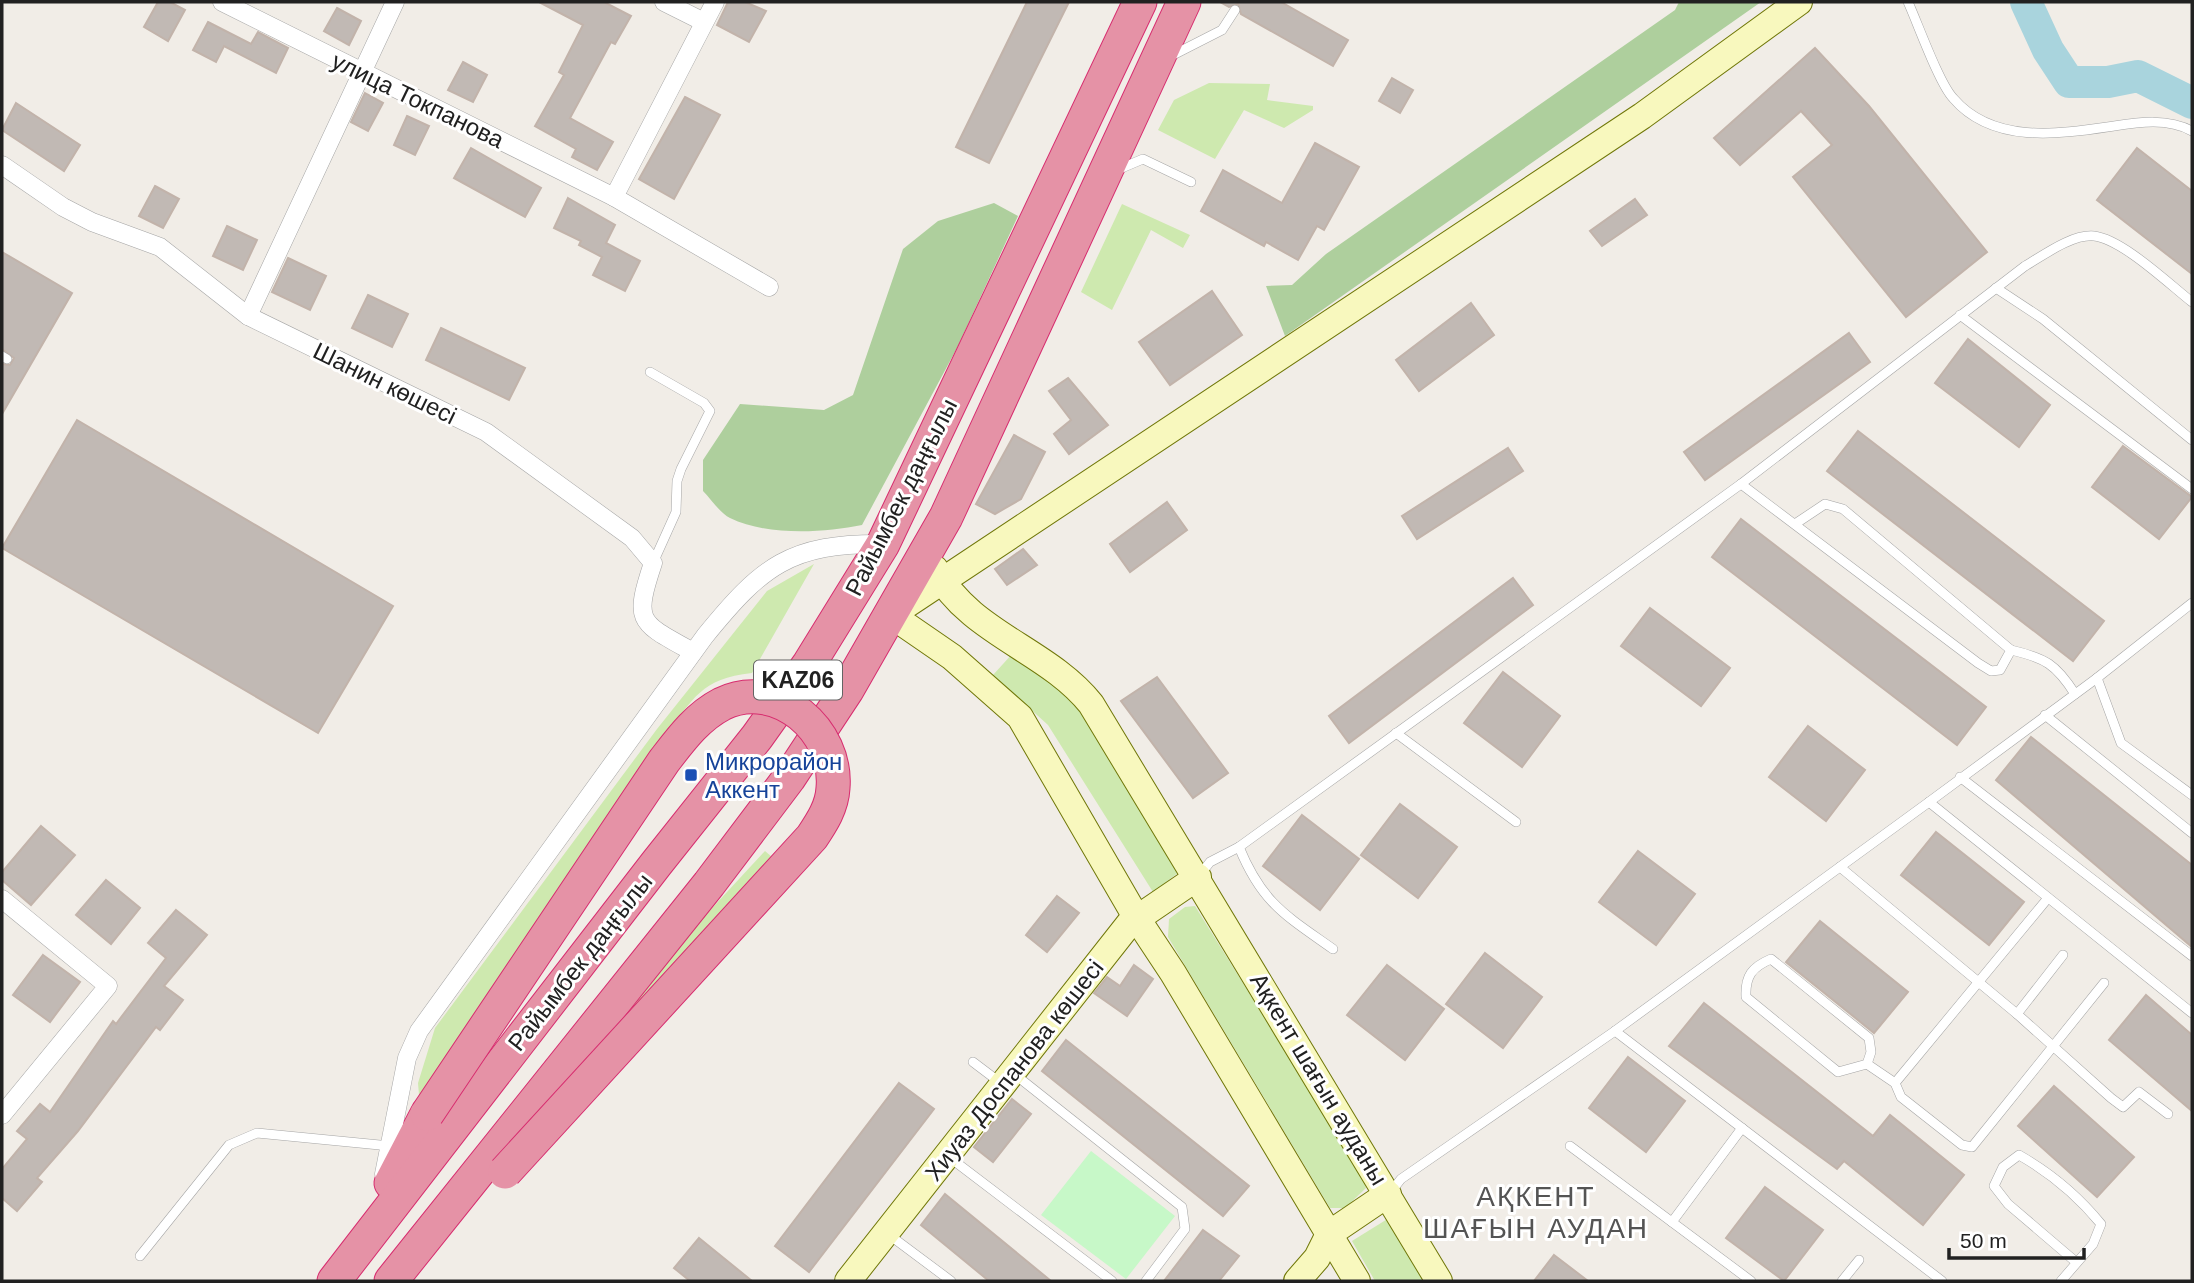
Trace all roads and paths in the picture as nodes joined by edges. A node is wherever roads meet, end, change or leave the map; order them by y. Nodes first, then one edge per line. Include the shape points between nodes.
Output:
1 (222, 2) edge
2 (395, 2) edge
3 (664, 2) edge
4 (715, 2) edge
5 (1140, 2) edge
6 (1184, 2) edge
7 (1799, 2) edge
8 (1908, 2) edge
9 (1236, 10) dead end
10 (704, 22) junction
11 (1154, 65) junction
12 (361, 72) junction
13 (2192, 131) edge
14 (2, 165) edge
15 (1102, 177) junction
16 (1191, 182) dead end
17 (614, 197) junction
18 (769, 287) dead end
19 (1996, 288) junction
20 (2192, 302) edge
21 (247, 316) junction
22 (1960, 316) junction
23 (650, 372) dead end
24 (2192, 440) edge
25 (1741, 484) junction
26 (2192, 489) edge
27 (1795, 524) junction
28 (883, 544) junction
29 (926, 552) junction
30 (653, 563) junction
31 (942, 583) junction
32 (2192, 603) edge
33 (891, 615) junction
34 (982, 624) junction
35 (2011, 650) junction
36 (692, 652) junction
37 (953, 657) junction
38 (2097, 678) junction
39 (2075, 694) junction
40 (2045, 715) junction
41 (1396, 733) junction
42 (1960, 777) junction
43 (2192, 795) edge
44 (1929, 802) junction
45 (1516, 822) dead end
46 (2192, 833) edge
47 (1239, 847) junction
48 (1840, 867) junction
49 (1198, 877) junction
50 (2048, 898) junction
51 (2, 899) edge
52 (1136, 917) junction
53 (1333, 948) dead end
54 (2063, 956) dead end
55 (2192, 956) edge
56 (1979, 983) junction
57 (2104, 983) dead end
58 (2192, 1013) edge
59 (2017, 1014) junction
60 (1615, 1031) junction
61 (2052, 1045) junction
62 (973, 1062) dead end
63 (1867, 1064) junction
64 (1008, 1079) junction
65 (1895, 1083) junction
66 (2168, 1114) dead end
67 (2, 1115) edge
68 (1742, 1128) junction
69 (390, 1146) junction
70 (1570, 1146) dead end
71 (947, 1156) junction
72 (1388, 1194) junction
73 (377, 1212) junction
74 (1672, 1222) junction
75 (886, 1232) junction
76 (1329, 1234) junction
77 (140, 1256) dead end
78 (1859, 1260) dead end
79 (2076, 1262) junction
80 (344, 1269) edge
81 (391, 1281) edge
82 (848, 1281) edge
83 (951, 1281) edge
84 (1112, 1281) edge
85 (1146, 1281) edge
86 (1297, 1281) edge
87 (1357, 1281) edge
88 (1439, 1281) edge
89 (1751, 1281) edge
90 (1842, 1281) edge
91 (1942, 1281) edge
92 (2061, 1281) edge

1 - 12 street, улица Токпанова
2 - 12 street
3 - 10 street
4 - 10 street
5 - 28 highway, Райымбек даңғылы / KАZ06
6 - 11 highway, Райымбек даңғылы / KАZ06
7 - 31 street via 1642,117
8 - 13 lane via 1952,97 1974,117 2000,129 2071,132 2148,121
9 - 11 lane via 1222,30
10 - 17 street
11 - 15 highway, Райымбек даңғылы / KАZ06
12 - 17 street, улица Токпанова
12 - 21 street
14 - 21 street, Шанин көшесі via 63,207 160,247
15 - 16 lane via 1143,159
15 - 29 highway, Райымбек даңғылы / KАZ06
17 - 18 street, улица Токпанова
19 - 20 lane via 2057,248 2092,236 2109,241
19 - 22 lane
19 - 24 lane via 2043,319
21 - 30 street, Шанин көшесі via 486,432 632,538
22 - 25 lane
22 - 26 lane
23 - 30 lane via 710,411 681,469 676,512
25 - 27 lane
25 - 41 lane
27 - 35 lane via 1825,504 1843,509
27 - 35 lane via 1992,671 2000,670
28 - 36 street via 845,543 809,551 765,570
28 - 80 highway, Райымбек даңғылы / KАZ06 via 809,664 757,737
29 - 31 street, Ақкент шағын ауданы
29 - 33 highway, Райымбек даңғылы / KАZ06
30 - 36 street via 641,615 651,627
31 - 33 street
31 - 34 street, Ақкент шағын ауданы
32 - 38 lane
33 - 37 street
33 - 81 highway, Райымбек даңғылы / KАZ06 via 847,690 765,809
34 - 37 street
34 - 49 street, Ақкент шағын ауданы via 1073,682
35 - 39 lane via 2061,670
36 - 69 street via 419,1031 407,1058
37 - 52 street via 1020,717
38 - 39 lane
38 - 43 lane via 2121,743
39 - 40 lane
40 - 42 lane
40 - 46 lane
41 - 45 lane
41 - 47 lane
42 - 44 lane
42 - 55 lane
44 - 48 lane
44 - 50 lane
47 - 49 lane via 1210,862
47 - 53 lane via 1255,883 1275,907
48 - 56 lane
48 - 60 lane
49 - 52 street, Хиуаз Доспанова көшесі
49 - 72 street, Ақкент шағын ауданы
50 - 56 lane
50 - 58 lane
51 - 67 street via 108,986
52 - 64 street, Хиуаз Доспанова көшесі
52 - 76 street
54 - 59 lane
56 - 59 lane
56 - 65 lane
57 - 61 lane
59 - 61 lane
60 - 68 lane
60 - 72 lane via 1401,1179
61 - 65 lane via 1972,1147 1962,1145 1901,1097
61 - 66 lane via 2123,1107 2139,1092
62 - 64 lane
63 - 63 lane via 1838,1072 1746,997 1746,981 1756,966 1771,959 1869,1038
63 - 65 lane
64 - 71 street, Хиуаз Доспанова көшесі
64 - 85 lane via 1182,1207 1185,1229
68 - 74 lane
68 - 91 lane
69 - 73 street
69 - 77 lane via 257,1133 229,1145
70 - 74 lane
71 - 75 street, Хиуаз Доспанова көшесі
71 - 84 lane
72 - 76 street
72 - 88 street, Ақкент шағын ауданы
73 - 80 highway
73 - 81 highway, bridge via 427,1114 690,729 724,704 747,697 781,702 804,716 825,742 832,765 833,787 823,821 812,837 505,1172
74 - 89 lane
75 - 82 street, Хиуаз Доспанова көшесі
75 - 83 lane
76 - 86 street via 1317,1258
76 - 87 street
78 - 90 lane
79 - 79 lane via 2093,1244 2101,1224 2090,1210 2019,1155 2003,1167 1994,1186 2008,1204
79 - 92 lane

